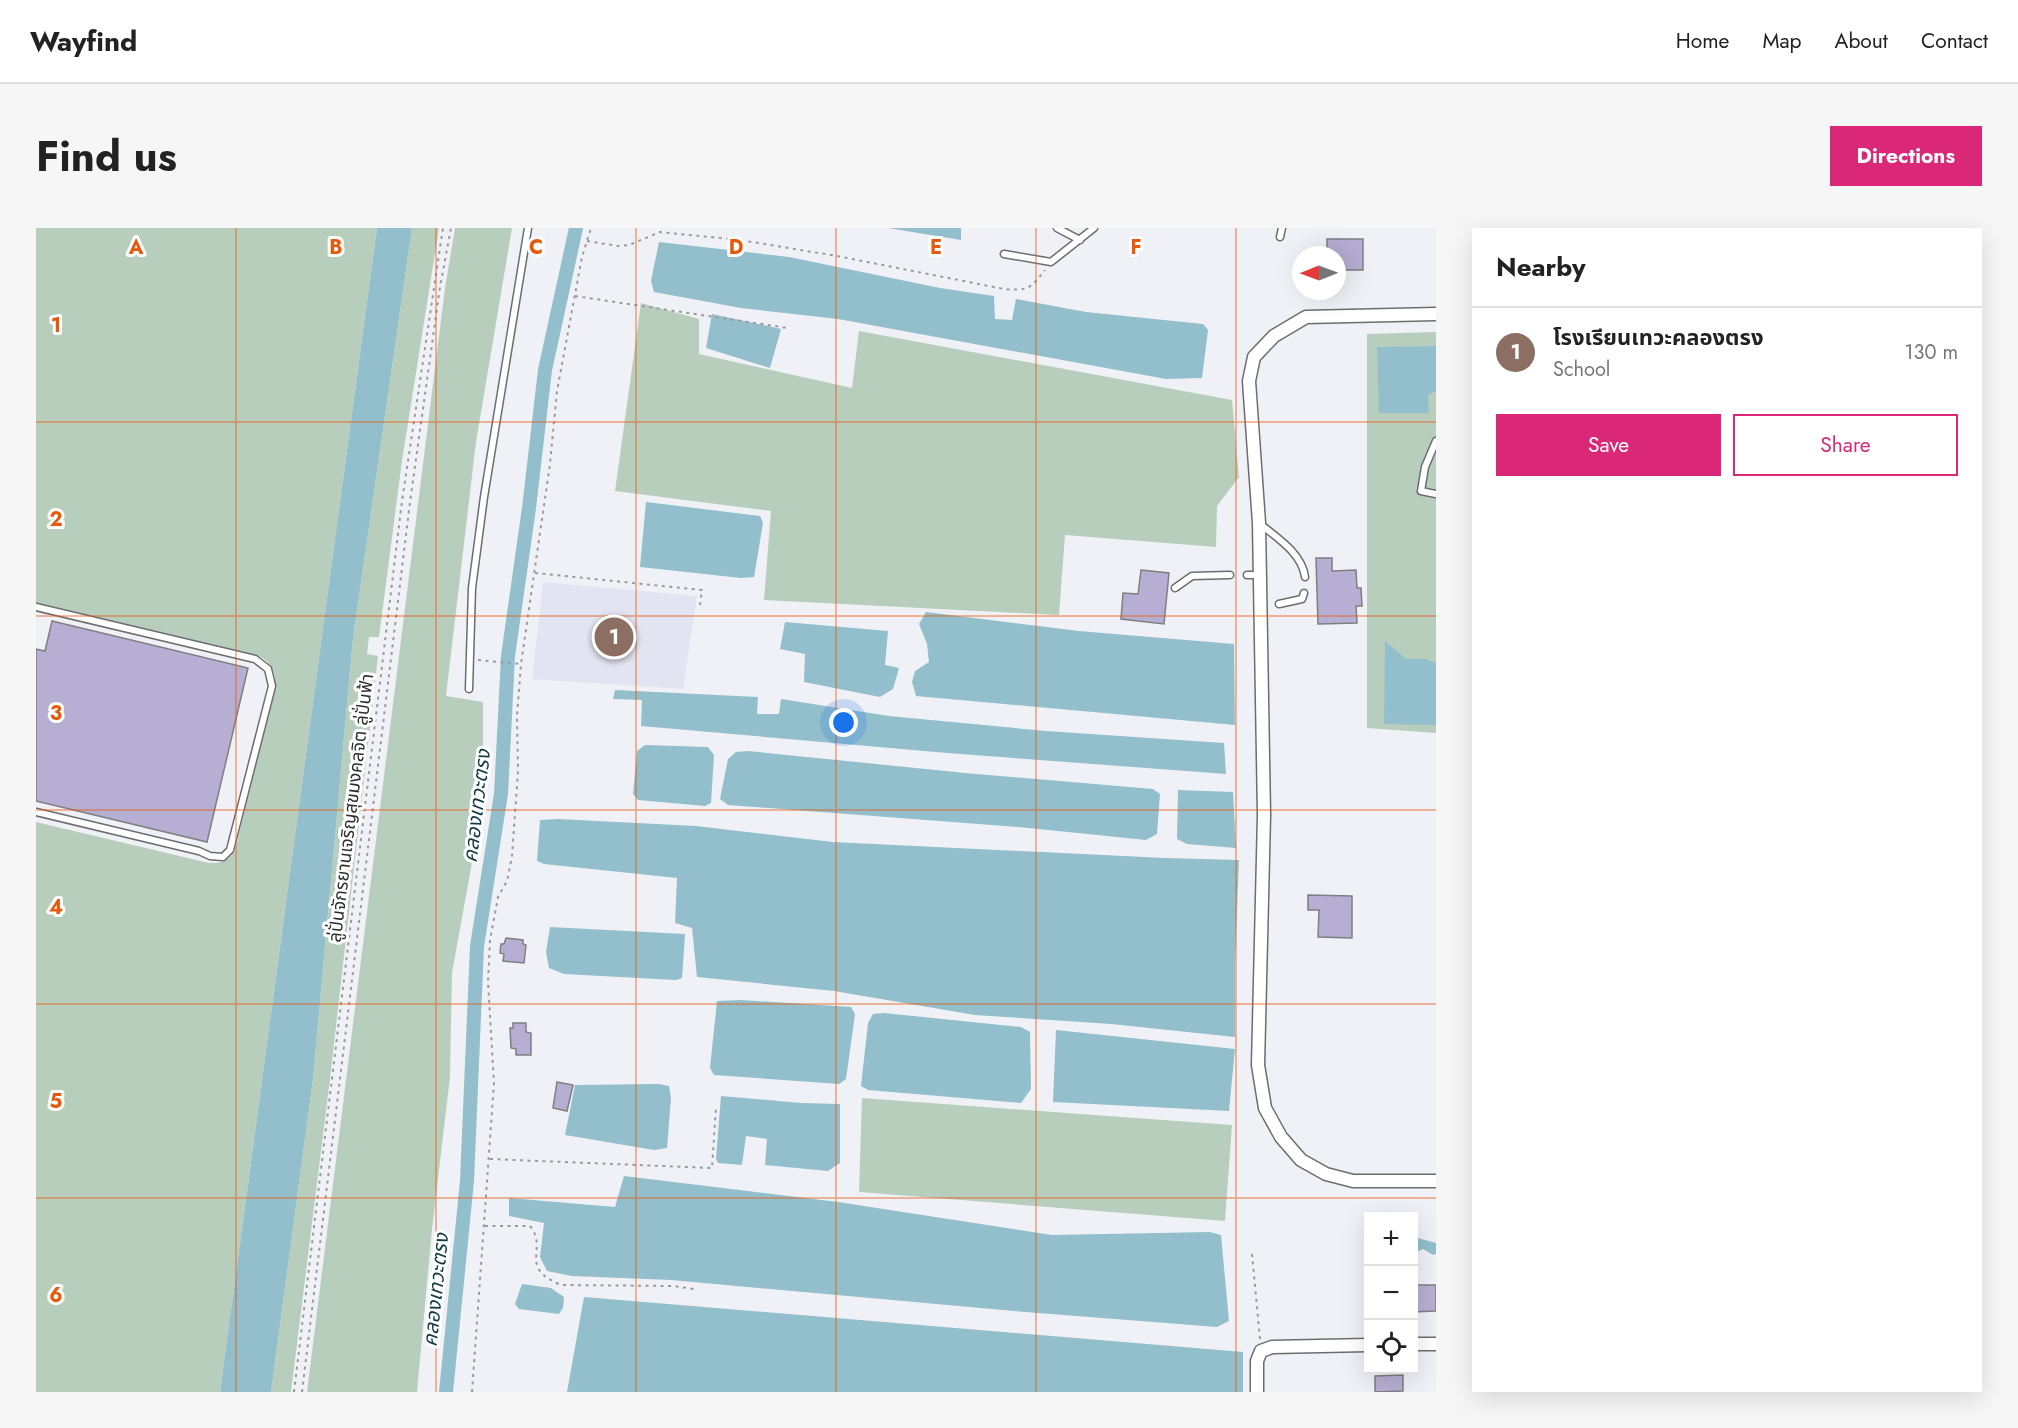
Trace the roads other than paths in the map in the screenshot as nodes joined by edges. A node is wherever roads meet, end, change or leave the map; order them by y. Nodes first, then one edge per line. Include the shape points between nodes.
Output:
1 (528, 228) edge
2 (1057, 228) edge
3 (1094, 228) edge
4 (1282, 228) edge
5 (1281, 237) dead end
6 (1080, 240) junction
7 (1004, 254) dead end
8 (1436, 314) edge
9 (1436, 441) edge
10 (1436, 495) edge
11 (1259, 523) junction
12 (1230, 575) dead end
13 (1305, 577) dead end
14 (1175, 588) dead end
15 (1304, 593) dead end
16 (1279, 604) dead end
17 (36, 607) edge
18 (469, 689) dead end
19 (36, 812) edge
20 (1436, 1181) edge
21 (1418, 1344) edge
22 (1436, 1344) edge
23 (1364, 1345) edge
24 (1257, 1392) edge

1 - 18 lane via 472,588
2 - 6 lane
3 - 6 lane
4 - 5 lane
6 - 7 lane via 1051,262
8 - 11 street via 1306,317 1274,336 1254,357 1249,381
9 - 10 lane via 1421,491
11 - 13 lane via 1297,556
11 - 20 street via 1253,575 1264,815 1258,1065 1265,1108 1281,1137 1301,1160 1326,1174 1353,1181
12 - 14 lane via 1192,576
15 - 16 lane via 1298,601
17 - 19 lane via 255,659 268,669 272,686 230,850 223,857
21 - 22 street
23 - 24 street via 1272,1347 1261,1351 1257,1361

